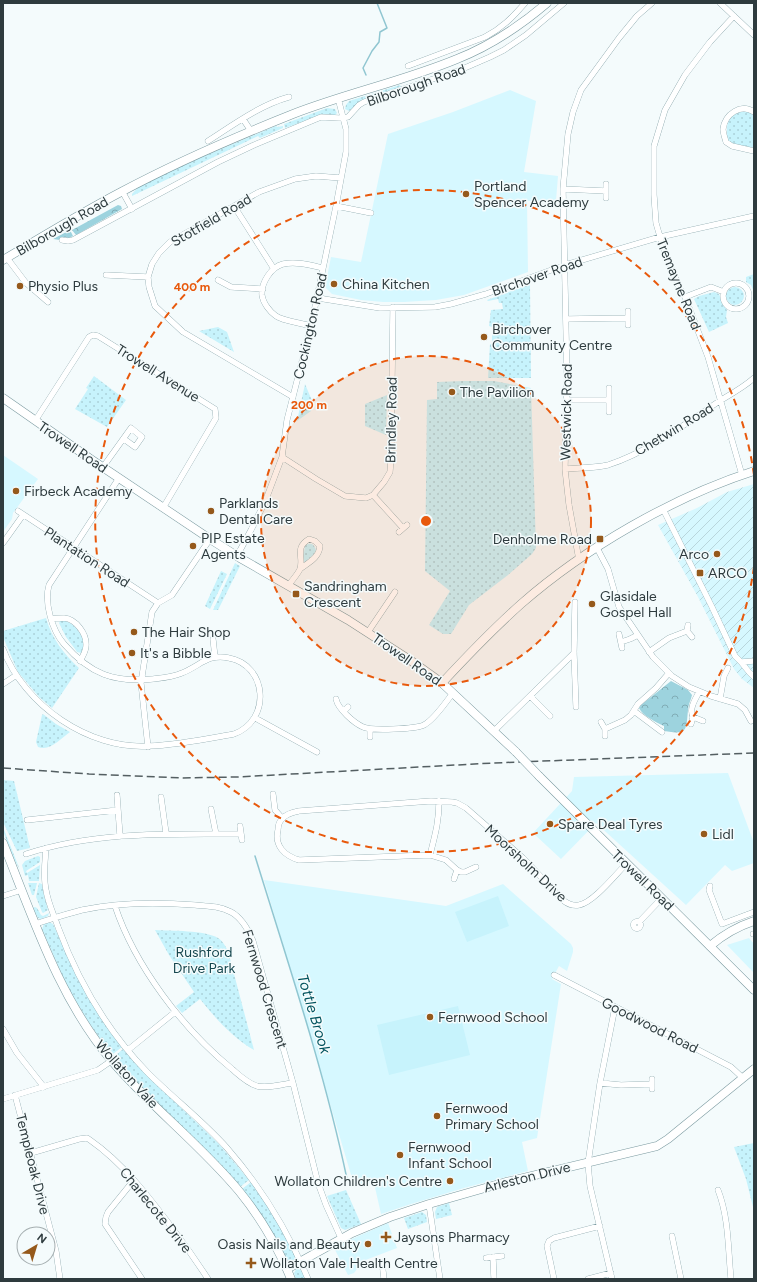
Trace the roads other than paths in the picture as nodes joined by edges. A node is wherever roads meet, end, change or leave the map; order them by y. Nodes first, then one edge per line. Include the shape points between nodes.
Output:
1 (525, 3) edge
2 (547, 3) edge
3 (564, 3) edge
4 (652, 3) edge
5 (724, 4) edge
6 (734, 16) junction
7 (754, 35) edge
8 (408, 66) dead end
9 (289, 97) dead end
10 (338, 98) junction
11 (754, 112) edge
12 (344, 118) junction
13 (243, 119) junction
14 (251, 130) junction
15 (208, 141) dead end
16 (754, 151) edge
17 (341, 178) junction
18 (606, 184) dead end
19 (563, 189) junction
20 (122, 191) junction
21 (606, 191) junction
22 (606, 198) dead end
23 (234, 206) junction
24 (336, 206) junction
25 (132, 209) junction
26 (371, 213) dead end
27 (754, 216) edge
28 (660, 237) junction
29 (62, 240) dead end
30 (5, 259) edge
31 (565, 265) junction
32 (323, 268) junction
33 (274, 269) junction
34 (106, 275) dead end
35 (148, 277) junction
36 (218, 280) dead end
37 (263, 290) junction
38 (724, 292) junction
39 (317, 297) junction
40 (685, 297) junction
41 (752, 297) edge
42 (48, 302) dead end
43 (393, 307) junction
44 (628, 311) dead end
45 (628, 318) junction
46 (566, 319) junction
47 (628, 325) dead end
48 (312, 326) junction
49 (754, 378) edge
50 (609, 388) dead end
51 (293, 397) junction
52 (3, 398) edge
53 (567, 400) junction
54 (609, 400) junction
55 (722, 400) junction
56 (610, 412) dead end
57 (35, 421) junction
58 (124, 439) dead end
59 (282, 457) junction
60 (103, 467) junction
61 (565, 469) junction
62 (754, 471) edge
63 (742, 475) junction
64 (119, 478) junction
65 (373, 495) junction
66 (162, 508) junction
67 (663, 509) junction
68 (18, 511) dead end
69 (23, 515) junction
70 (403, 528) dead end
71 (210, 539) junction
72 (3, 543) edge
73 (73, 548) junction
74 (596, 548) junction
75 (236, 556) junction
76 (579, 560) junction
77 (300, 568) junction
78 (289, 585) junction
79 (394, 592) dead end
80 (575, 602) dead end
81 (158, 604) junction
82 (51, 619) junction
83 (368, 632) junction
84 (619, 634) dead end
85 (638, 635) junction
86 (692, 637) dead end
87 (213, 639) dead end
88 (3, 649) edge
89 (649, 652) junction
90 (574, 654) junction
91 (215, 657) junction
92 (80, 661) junction
93 (754, 661) edge
94 (741, 662) junction
95 (728, 668) dead end
96 (669, 673) junction
97 (718, 675) dead end
98 (16, 676) junction
99 (724, 676) junction
100 (754, 677) edge
101 (141, 680) junction
102 (442, 683) junction
103 (3, 684) edge
104 (699, 692) junction
105 (453, 693) junction
106 (530, 696) junction
107 (336, 699) dead end
108 (720, 699) junction
109 (576, 708) dead end
110 (634, 711) junction
111 (550, 716) dead end
112 (693, 717) junction
113 (255, 718) junction
114 (703, 721) dead end
115 (751, 721) dead end
116 (601, 722) dead end
117 (651, 722) junction
118 (691, 724) dead end
119 (647, 728) dead end
120 (370, 729) junction
121 (605, 729) junction
122 (494, 731) junction
123 (662, 732) dead end
124 (605, 736) dead end
125 (370, 737) dead end
126 (148, 747) junction
127 (317, 752) dead end
128 (273, 794) dead end
129 (117, 795) dead end
130 (161, 797) dead end
131 (439, 801) junction
132 (211, 809) dead end
133 (118, 810) junction
134 (282, 818) junction
135 (27, 820) dead end
136 (240, 826) dead end
137 (166, 833) junction
138 (216, 834) junction
139 (120, 836) junction
140 (3, 843) edge
141 (46, 848) junction
142 (26, 854) dead end
143 (430, 855) junction
144 (627, 863) junction
145 (476, 867) dead end
146 (457, 870) junction
147 (454, 879) dead end
148 (709, 888) dead end
149 (22, 890) junction
150 (3, 896) edge
151 (662, 898) junction
152 (115, 906) junction
153 (754, 912) edge
154 (55, 918) junction
155 (754, 921) edge
156 (639, 922) dead end
157 (737, 922) junction
158 (35, 924) junction
159 (710, 946) junction
160 (554, 975) dead end
161 (754, 990) edge
162 (615, 1007) junction
163 (175, 1012) junction
164 (3, 1029) edge
165 (5, 1037) edge
166 (128, 1050) junction
167 (112, 1061) junction
168 (754, 1070) edge
169 (743, 1078) junction
170 (293, 1083) junction
171 (600, 1083) junction
172 (652, 1084) dead end
173 (44, 1087) junction
174 (15, 1095) junction
175 (3, 1099) edge
176 (30, 1153) junction
177 (588, 1163) junction
178 (134, 1180) junction
179 (718, 1190) dead end
180 (429, 1204) junction
181 (600, 1226) junction
182 (672, 1236) dead end
183 (341, 1238) junction
184 (502, 1256) dead end
185 (493, 1257) junction
186 (486, 1258) dead end
187 (300, 1262) junction
188 (382, 1262) dead end
189 (287, 1269) junction
190 (612, 1276) edge
191 (60, 1279) edge
192 (142, 1279) edge
193 (208, 1279) edge
194 (291, 1279) edge
195 (308, 1279) edge
196 (384, 1279) edge
197 (440, 1279) edge
198 (494, 1279) edge
199 (554, 1279) edge
200 (588, 1279) edge
201 (681, 1279) edge
202 (731, 1279) edge

1 - 8 street, Bilborough Road via 495,32
2 - 10 main road, Bilborough Road via 515,28 458,59
3 - 12 street, Bilborough Road via 536,28 504,50 460,70 364,102
4 - 19 street, Westwick Road via 637,16 581,90 568,134
5 - 6 street
6 - 7 street
6 - 28 street, Tremayne Road via 685,75 665,110 654,146 654,195
9 - 13 street
10 - 12 street, Cockington Road
10 - 14 main road, Bilborough Road
11 - 16 street via 742,109 731,112 723,130 726,142
12 - 17 street, Cockington Road via 346,141
12 - 25 street, Bilborough Road via 321,117 254,145
13 - 14 street
13 - 15 street
14 - 20 main road, Bilborough Road
17 - 23 street, Stotfield Road via 316,176 295,179 259,192
17 - 24 street, Cockington Road
18 - 21 street
19 - 21 street
19 - 31 street, Westwick Road
20 - 25 street, Bilborough Road
20 - 30 main road, Bilborough Road
21 - 22 street
23 - 33 street
23 - 35 street, Stotfield Road via 170,242 152,264
24 - 26 street
24 - 32 street, Cockington Road
25 - 29 street, Bilborough Road via 73,240
27 - 28 street, Birchover Road
28 - 31 street, Birchover Road
28 - 40 street, Tremayne Road
30 - 42 street via 26,283
31 - 43 street, Birchover Road via 451,304 435,307
31 - 46 street, Westwick Road
32 - 33 street via 298,263 282,264
32 - 39 street, Cockington Road
33 - 37 street
34 - 35 street
35 - 51 street via 155,306 183,332
36 - 37 street via 231,287
37 - 48 street via 262,296 266,304 277,317
38 - 40 street via 711,287
38 - 41 street via 732,284 741,284
38 - 41 street via 726,304 734,308 743,306
39 - 43 street, Birchover Road via 380,308
39 - 48 street, Cockington Road
40 - 55 street, Tremayne Road
43 - 65 street, Brindley Road via 390,472
44 - 45 street
45 - 46 street
45 - 47 street
46 - 53 street, Westwick Road
48 - 51 street, Cockington Road
49 - 55 street, Chetwin Road
50 - 54 street
51 - 59 street, Cockington Road
52 - 57 main road, Trowell Road
53 - 54 street
53 - 61 street, Westwick Road
54 - 56 street
55 - 61 street, Chetwin Road via 637,453 606,465
55 - 63 street, Tremayne Road
57 - 60 main road, Trowell Road
57 - 66 street, Trowell Avenue via 92,335 98,336 215,409 216,418
58 - 60 street
59 - 65 street via 345,496 366,498
59 - 75 street, Cockington Road via 265,502
60 - 64 main road, Trowell Road
61 - 76 street, Westwick Road via 568,505
62 - 63 main road
63 - 67 main road
64 - 66 main road, Trowell Road
64 - 73 street
65 - 70 street
66 - 71 main road, Trowell Road
67 - 74 main road
67 - 94 street via 735,656
68 - 69 street, Plantation Road
69 - 72 street
69 - 73 street, Plantation Road
71 - 75 main road, Trowell Road
71 - 81 street via 172,595
73 - 81 street, Plantation Road
73 - 82 street via 49,585
74 - 76 main road
74 - 85 street via 608,569 619,607
75 - 78 main road, Trowell Road
76 - 102 main road via 523,603 473,649
77 - 77 street via 303,542 309,539 316,541 320,546 319,553
77 - 78 street
78 - 83 main road, Trowell Road
79 - 83 street
80 - 90 street
81 - 101 street via 152,612
82 - 92 street via 61,640
82 - 92 street via 68,619 79,627 86,643
83 - 102 main road, Trowell Road
84 - 85 street via 622,645
85 - 89 street
86 - 89 street via 687,628
87 - 91 street
88 - 98 street
89 - 96 street
90 - 106 street
90 - 109 street
91 - 101 street via 208,658 180,674
91 - 113 street via 232,658 251,672 258,684 260,697
92 - 101 street via 108,676
93 - 94 street
94 - 100 street
95 - 99 street
96 - 104 street
96 - 110 street
97 - 99 street
98 - 103 street
98 - 126 street via 45,708 75,728 104,741
99 - 108 street
101 - 126 street
102 - 105 main road, Trowell Road
104 - 108 street
104 - 112 street via 691,709
105 - 120 street via 423,725 413,728
105 - 122 main road, Trowell Road
106 - 111 street
106 - 122 street
107 - 120 street via 339,707 346,709 359,725
108 - 115 street via 738,704
110 - 117 street
110 - 121 street via 625,720
112 - 114 street
112 - 118 street
113 - 126 street via 249,726 234,734
113 - 127 street via 309,750
116 - 121 street
117 - 119 street
117 - 123 street
120 - 125 street
121 - 124 street
122 - 144 main road, Trowell Road, bridge
128 - 134 street via 275,810
129 - 133 street
130 - 137 street
131 - 134 street, Moorsholm Drive via 299,811
131 - 143 street via 439,820
131 - 144 street, Moorsholm Drive via 460,804 466,808 523,858 570,905 578,906 590,900
132 - 138 street
133 - 135 street
133 - 139 street
134 - 143 street via 277,834 278,844 285,853 295,859
136 - 138 street via 241,837
137 - 138 street
137 - 139 street
139 - 141 street
140 - 149 main road, Wollaton Vale
141 - 142 street
141 - 154 street, Wollaton Vale via 46,890
143 - 146 street via 446,860
144 - 151 main road, Trowell Road
145 - 146 street via 465,872
146 - 147 street
148 - 157 street via 722,924
149 - 150 street
149 - 158 main road, Wollaton Vale
151 - 156 street
151 - 159 main road, Trowell Road
152 - 154 street, Fernwood Crescent via 88,909
152 - 163 street via 141,961
152 - 170 street, Fernwood Crescent via 153,903 218,907 240,918 253,941
153 - 157 street
154 - 158 street, Fernwood Crescent
154 - 166 street, Wollaton Vale via 82,982
155 - 157 main road
157 - 159 main road
158 - 167 main road, Wollaton Vale via 74,1006
159 - 161 main road, Trowell Road
160 - 162 street, Goodwood Road
162 - 169 street, Goodwood Road via 731,1067
162 - 171 street
163 - 166 street
163 - 170 street via 213,1052 252,1084 266,1087
164 - 165 street
165 - 173 street
166 - 187 street, Wollaton Vale via 235,1157 273,1209
167 - 173 street via 98,1070
167 - 189 main road, Wollaton Vale via 238,1190 255,1212
168 - 169 main road, Arleston Drive
169 - 177 main road, Arleston Drive via 661,1144
170 - 183 street, Fernwood Crescent via 318,1183
171 - 172 street
171 - 177 street
173 - 174 street
174 - 175 street
174 - 176 street, Templeoak Drive
176 - 178 street, Charlecote Drive via 79,1138 87,1138
176 - 191 street, Templeoak Drive via 56,1251
177 - 180 main road, Arleston Drive via 506,1182
177 - 181 street via 590,1186
178 - 192 street via 108,1212 105,1224
178 - 193 street, Charlecote Drive via 195,1258
179 - 202 street via 727,1220
180 - 183 main road, Arleston Drive
180 - 197 street
181 - 190 street
181 - 199 street via 549,1241 547,1246
182 - 201 street
183 - 187 main road, Arleston Drive
184 - 185 street
185 - 186 street
185 - 198 street
187 - 189 main road, Arleston Drive
187 - 195 street, Wollaton Vale
188 - 196 street
189 - 194 main road, Wollaton Vale
190 - 200 street

